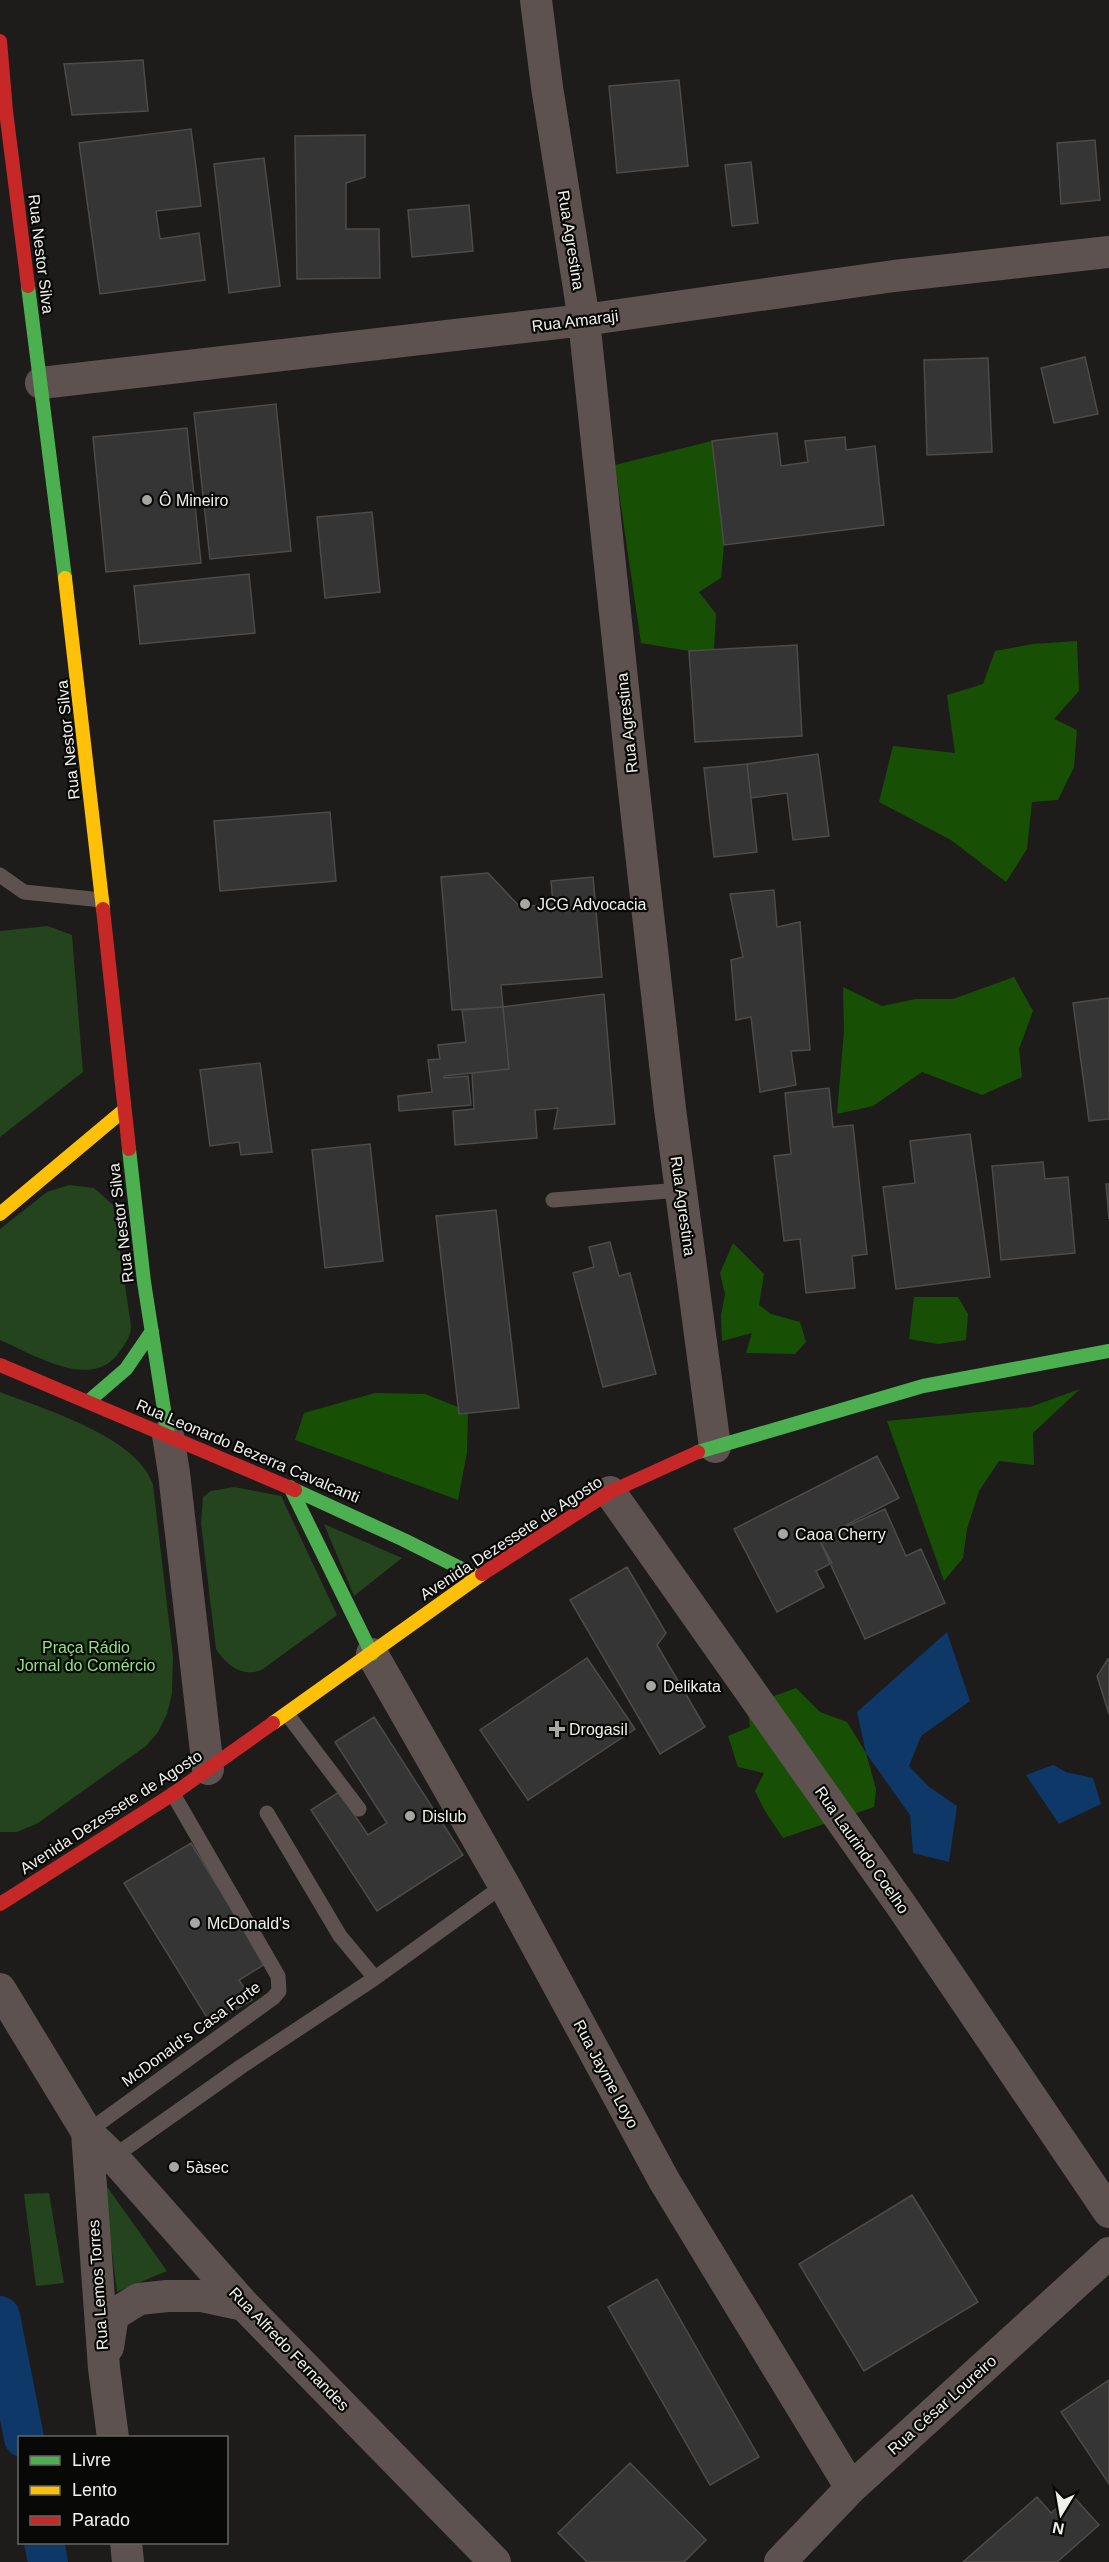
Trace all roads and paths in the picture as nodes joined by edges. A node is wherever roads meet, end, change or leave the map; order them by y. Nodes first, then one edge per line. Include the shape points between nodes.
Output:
1 (536, 0) edge
2 (0, 41) edge
3 (1109, 252) edge
4 (584, 320) junction
5 (41, 383) junction
6 (0, 875) edge
7 (102, 900) junction
8 (124, 1110) junction
9 (681, 1190) junction
10 (553, 1200) dead end
11 (0, 1214) edge
12 (152, 1331) junction
13 (1109, 1351) edge
14 (0, 1365) edge
15 (90, 1400) junction
16 (168, 1435) junction
17 (715, 1447) junction
18 (290, 1486) junction
19 (610, 1492) junction
20 (478, 1577) junction
21 (372, 1654) junction
22 (287, 1714) junction
23 (208, 1769) junction
24 (173, 1794) junction
25 (359, 1809) dead end
26 (267, 1813) dead end
27 (504, 1885) junction
28 (0, 1904) edge
29 (375, 1978) junction
30 (0, 1989) edge
31 (87, 2132) junction
32 (113, 2157) junction
33 (1109, 2212) edge
34 (1109, 2253) edge
35 (244, 2305) junction
36 (104, 2368) junction
37 (113, 2436) edge
38 (851, 2488) junction
39 (126, 2544) edge
40 (128, 2562) edge
41 (495, 2562) edge
42 (780, 2562) edge

1 - 4 street, Rua Agrestina
2 - 5 main road, Rua Nestor Silva
3 - 4 street, Rua Amaraji via 894,276
4 - 5 street, Rua Amaraji
4 - 9 street, Rua Agrestina
5 - 7 main road, Rua Nestor Silva
6 - 7 lane via 24,892
7 - 8 main road, Rua Nestor Silva
8 - 11 main road
8 - 12 main road, Rua Nestor Silva
9 - 10 lane
9 - 17 street, Rua Agrestina
12 - 15 main road via 115,1383
12 - 16 main road, Rua Nestor Silva
13 - 17 main road, Avenida Dezessete de Agosto via 923,1386
14 - 15 main road, Rua Leonardo Bezerra Cavalcanti
15 - 16 main road, Rua Leonardo Bezerra Cavalcanti
16 - 18 main road, Rua Leonardo Bezerra Cavalcanti
16 - 23 street
17 - 19 main road, Avenida Dezessete de Agosto via 693,1453
18 - 20 main road, Rua Leonardo Bezerra Cavalcanti
18 - 21 main road
19 - 20 main road, Avenida Dezessete de Agosto
19 - 33 street, Rua Laurindo Coelho via 901,1905
20 - 21 main road, Avenida Dezessete de Agosto
21 - 22 main road, Avenida Dezessete de Agosto
21 - 27 street, Rua Jayme Loyo
22 - 23 main road, Avenida Dezessete de Agosto
22 - 25 lane
23 - 24 main road, Avenida Dezessete de Agosto
24 - 28 main road, Avenida Dezessete de Agosto
24 - 31 lane, McDonald's Casa Forte via 278,1976 279,1991
26 - 29 lane via 340,1936
27 - 29 lane
27 - 38 street, Rua Jayme Loyo via 665,2182
29 - 32 lane
30 - 31 street
31 - 32 street, Rua Alfredo Fernandes
31 - 36 street, Rua Lemos Torres
32 - 35 street, Rua Alfredo Fernandes
34 - 38 street, Rua César Loureiro
35 - 36 street via 202,2296 138,2299 113,2315
35 - 41 street, Rua Alfredo Fernandes
36 - 37 street, Rua Lemos Torres
38 - 42 street, Rua César Loureiro
39 - 40 street

